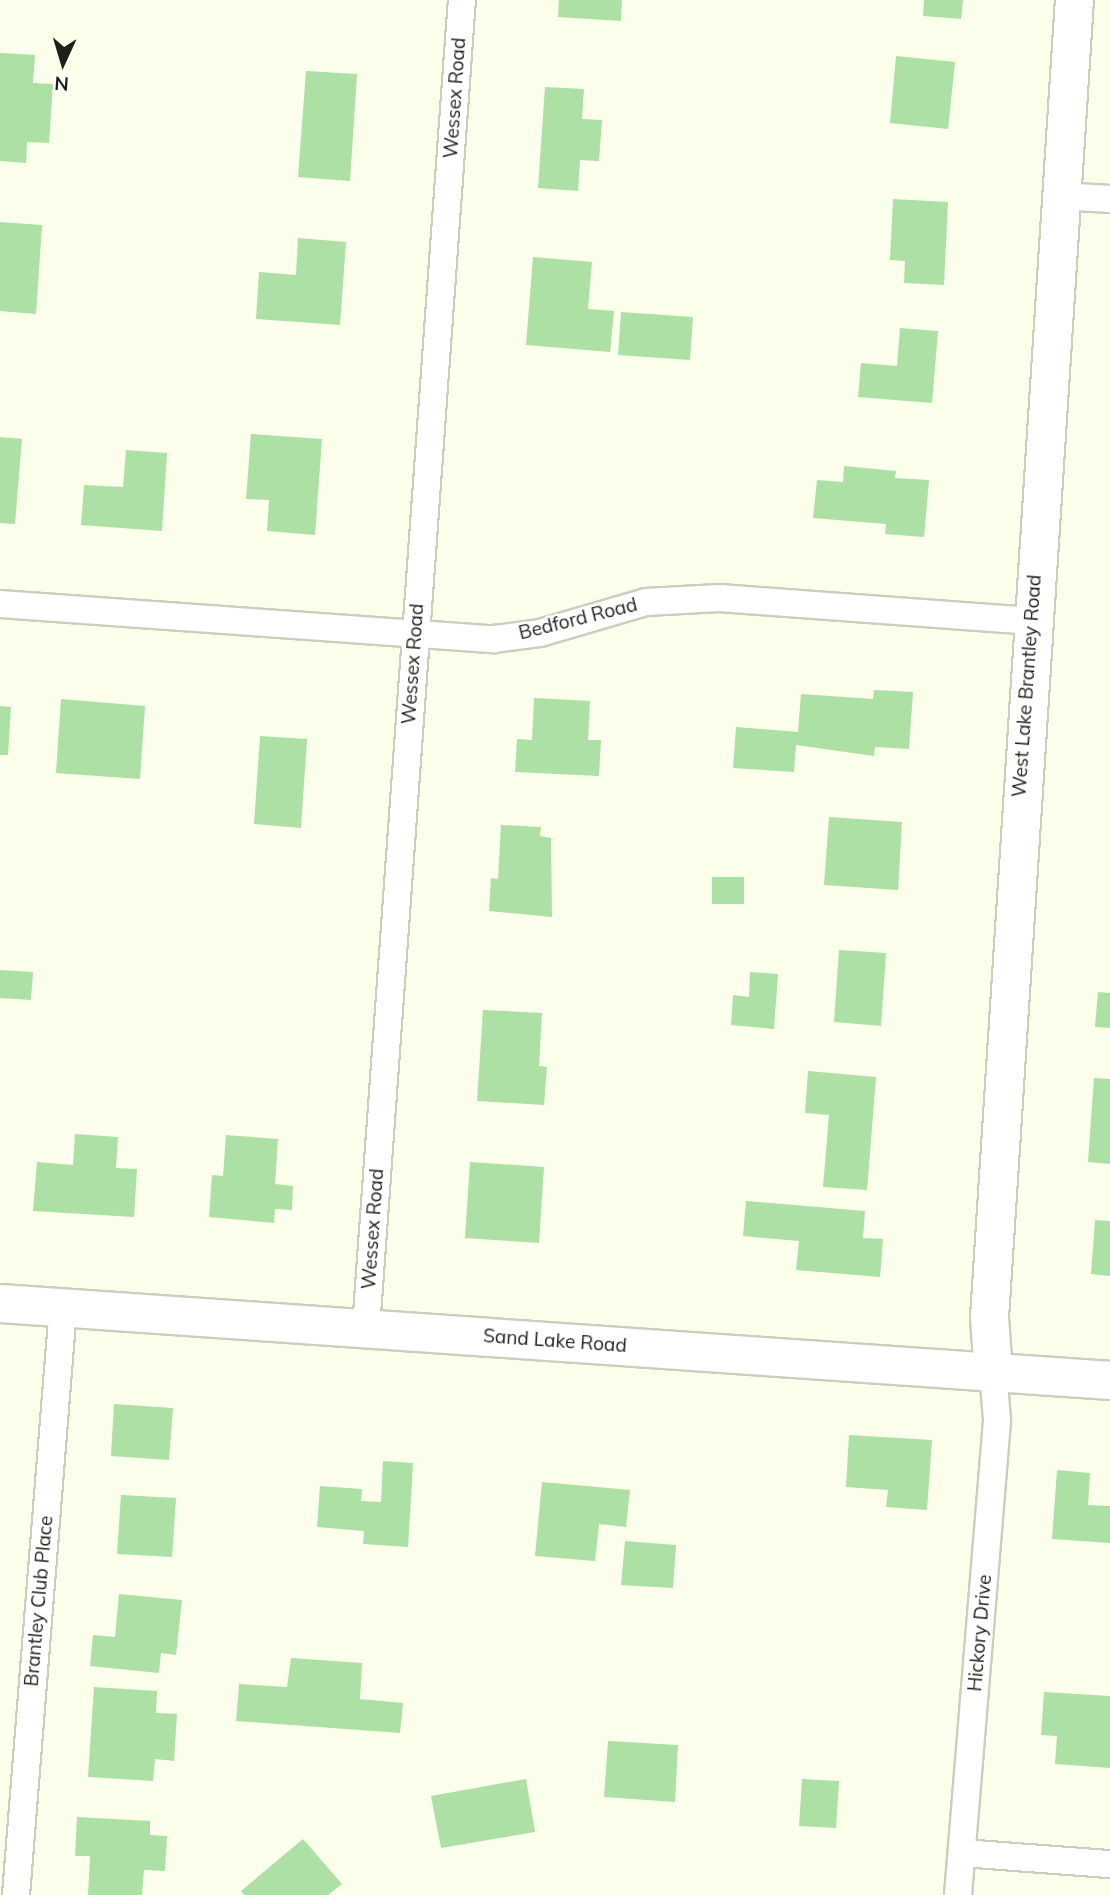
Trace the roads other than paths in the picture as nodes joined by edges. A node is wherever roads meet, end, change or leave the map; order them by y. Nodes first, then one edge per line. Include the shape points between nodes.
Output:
1 (462, 0) edge
2 (1074, 0) edge
3 (1060, 196) junction
4 (1110, 199) edge
5 (0, 604) edge
6 (1031, 621) junction
7 (415, 635) junction
8 (0, 1303) edge
9 (62, 1308) junction
10 (366, 1328) junction
11 (993, 1372) junction
12 (1110, 1380) edge
13 (9, 1848) edge
14 (962, 1853) junction
15 (1110, 1864) edge
16 (16, 1895) edge
17 (958, 1895) edge

1 - 7 street, Wessex Road
2 - 3 street, West Lake Brantley Road
3 - 4 street
3 - 6 street, West Lake Brantley Road
5 - 7 street, Bedford Road
6 - 7 street, Bedford Road via 719,598 646,602 540,633 494,639
6 - 11 street, West Lake Brantley Road via 990,1303
7 - 10 street, Wessex Road
8 - 9 street, Sand Lake Road
9 - 10 street, Sand Lake Road
9 - 13 street, Brantley Club Place
10 - 11 street, Sand Lake Road
11 - 12 street, Sand Lake Road
11 - 14 street, Hickory Drive via 997,1419
13 - 16 street, Brantley Club Place
14 - 15 street
14 - 17 street, Hickory Drive

